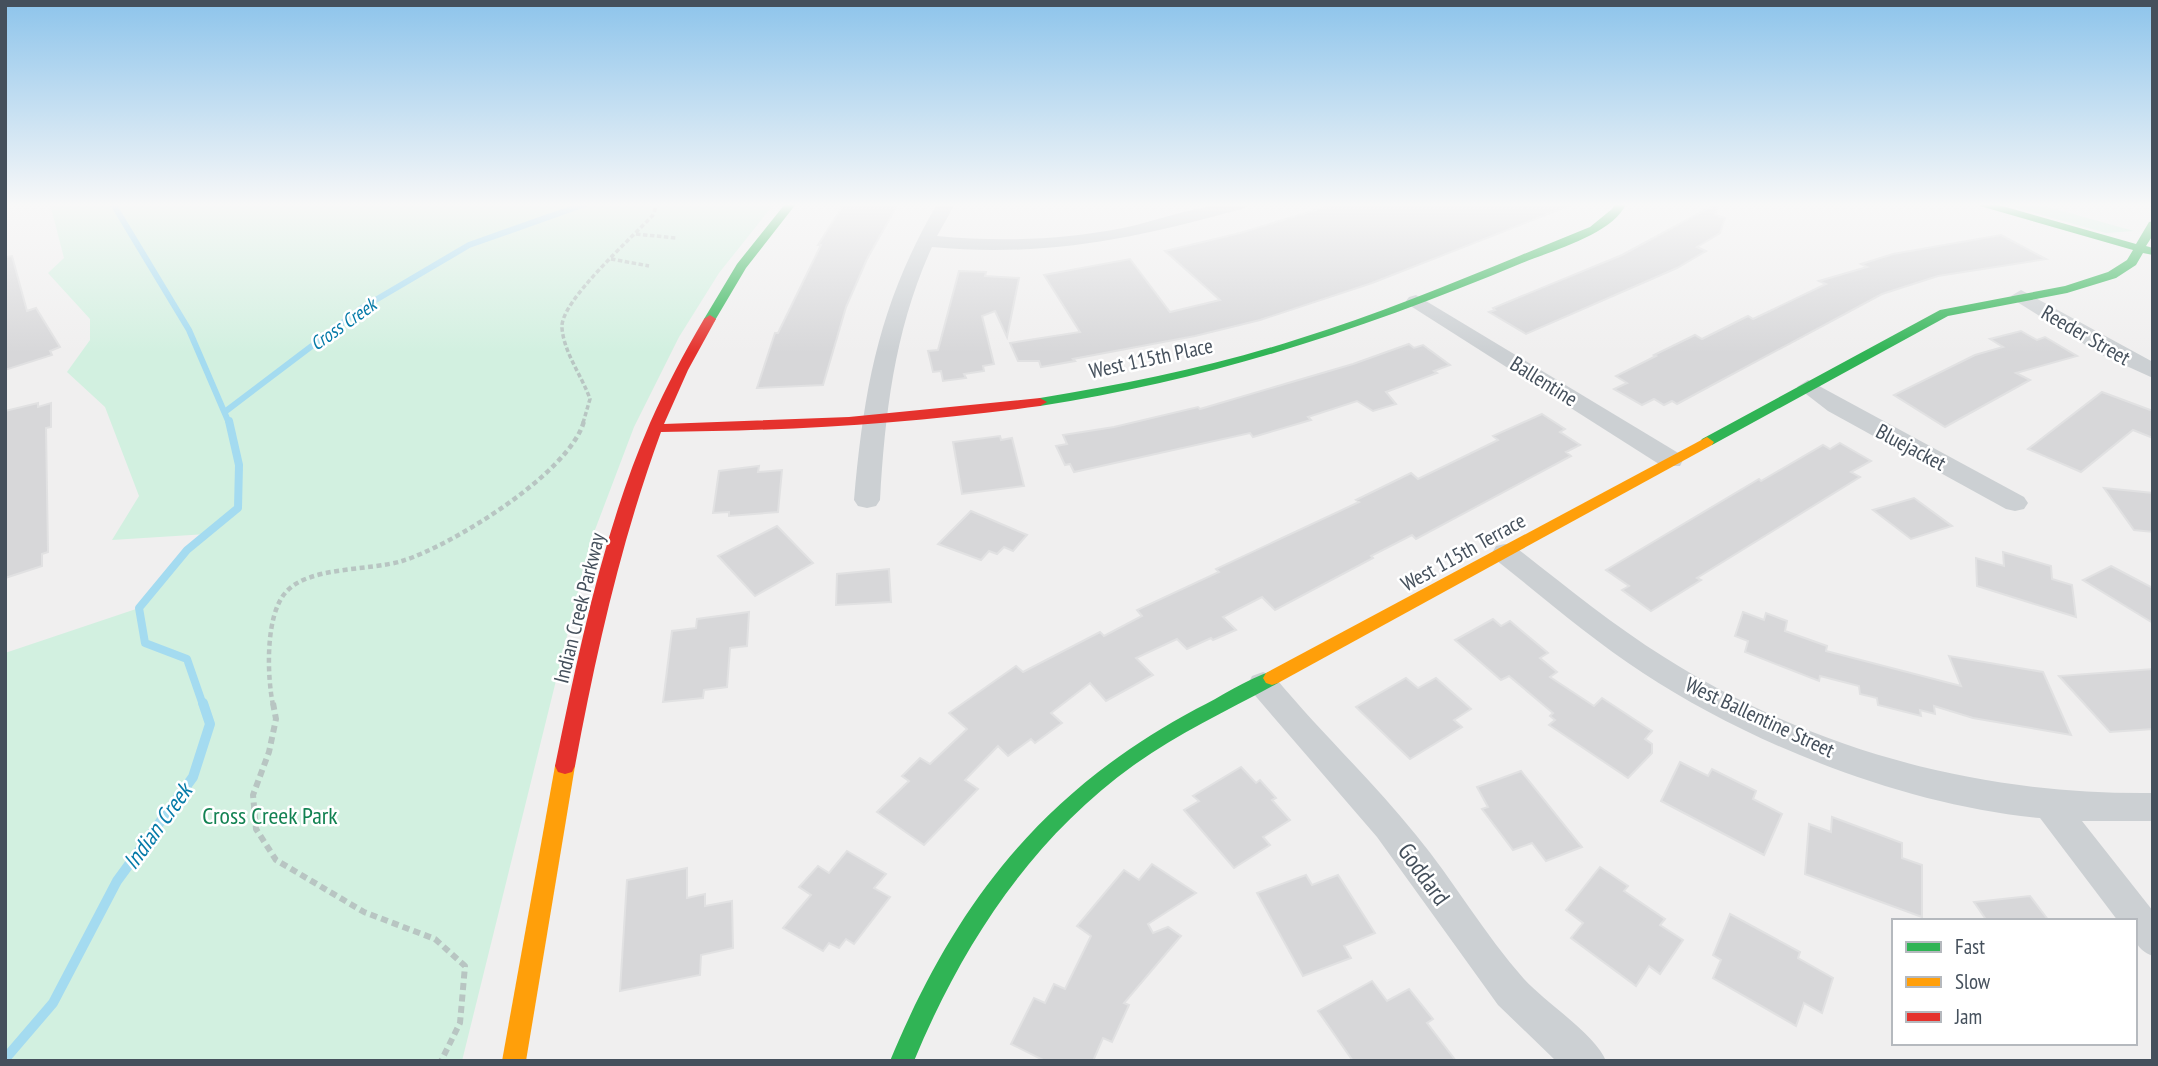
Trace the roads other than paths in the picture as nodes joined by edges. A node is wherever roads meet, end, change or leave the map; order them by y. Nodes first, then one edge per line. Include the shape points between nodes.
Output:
1 (752, 254) edge
2 (919, 254) edge
3 (1533, 254) edge
4 (2142, 254) edge
5 (2021, 296) junction
6 (1416, 301) junction
7 (2153, 371) edge
8 (1808, 387) junction
9 (872, 420) junction
10 (657, 428) junction
11 (1671, 460) junction
12 (867, 500) dead end
13 (2015, 503) dead end
14 (1504, 553) junction
15 (1263, 684) junction
16 (2050, 805) junction
17 (2153, 807) edge
18 (2153, 939) edge
19 (514, 1061) edge
20 (902, 1061) edge
21 (1587, 1061) edge

1 - 10 street, Indian Creek Parkway via 708,321
2 - 9 street via 899,296
3 - 6 street, West 115th Place
4 - 5 street, West 115th Terrace via 2103,278
5 - 7 street, Reeder Street
5 - 8 street, West 115th Terrace via 1944,313
6 - 9 street, West 115th Place via 1304,342 1140,383 996,407
6 - 11 street, Ballentine
8 - 11 street, West 115th Terrace
8 - 13 street, Bluejacket
9 - 10 street, West 115th Place
9 - 12 street
10 - 19 street, Indian Creek Parkway via 608,567 585,661
11 - 14 street, West 115th Terrace
14 - 15 street, West 115th Terrace
14 - 16 street, West Ballentine Street via 1675,678 1747,716 1829,751 1915,779
15 - 20 street, West 115th Terrace via 1116,768 1056,818 1003,877 956,942 920,1012
15 - 21 street, Goddard via 1407,849 1502,982 1547,1030
16 - 17 street, West Ballentine Street
16 - 18 street

